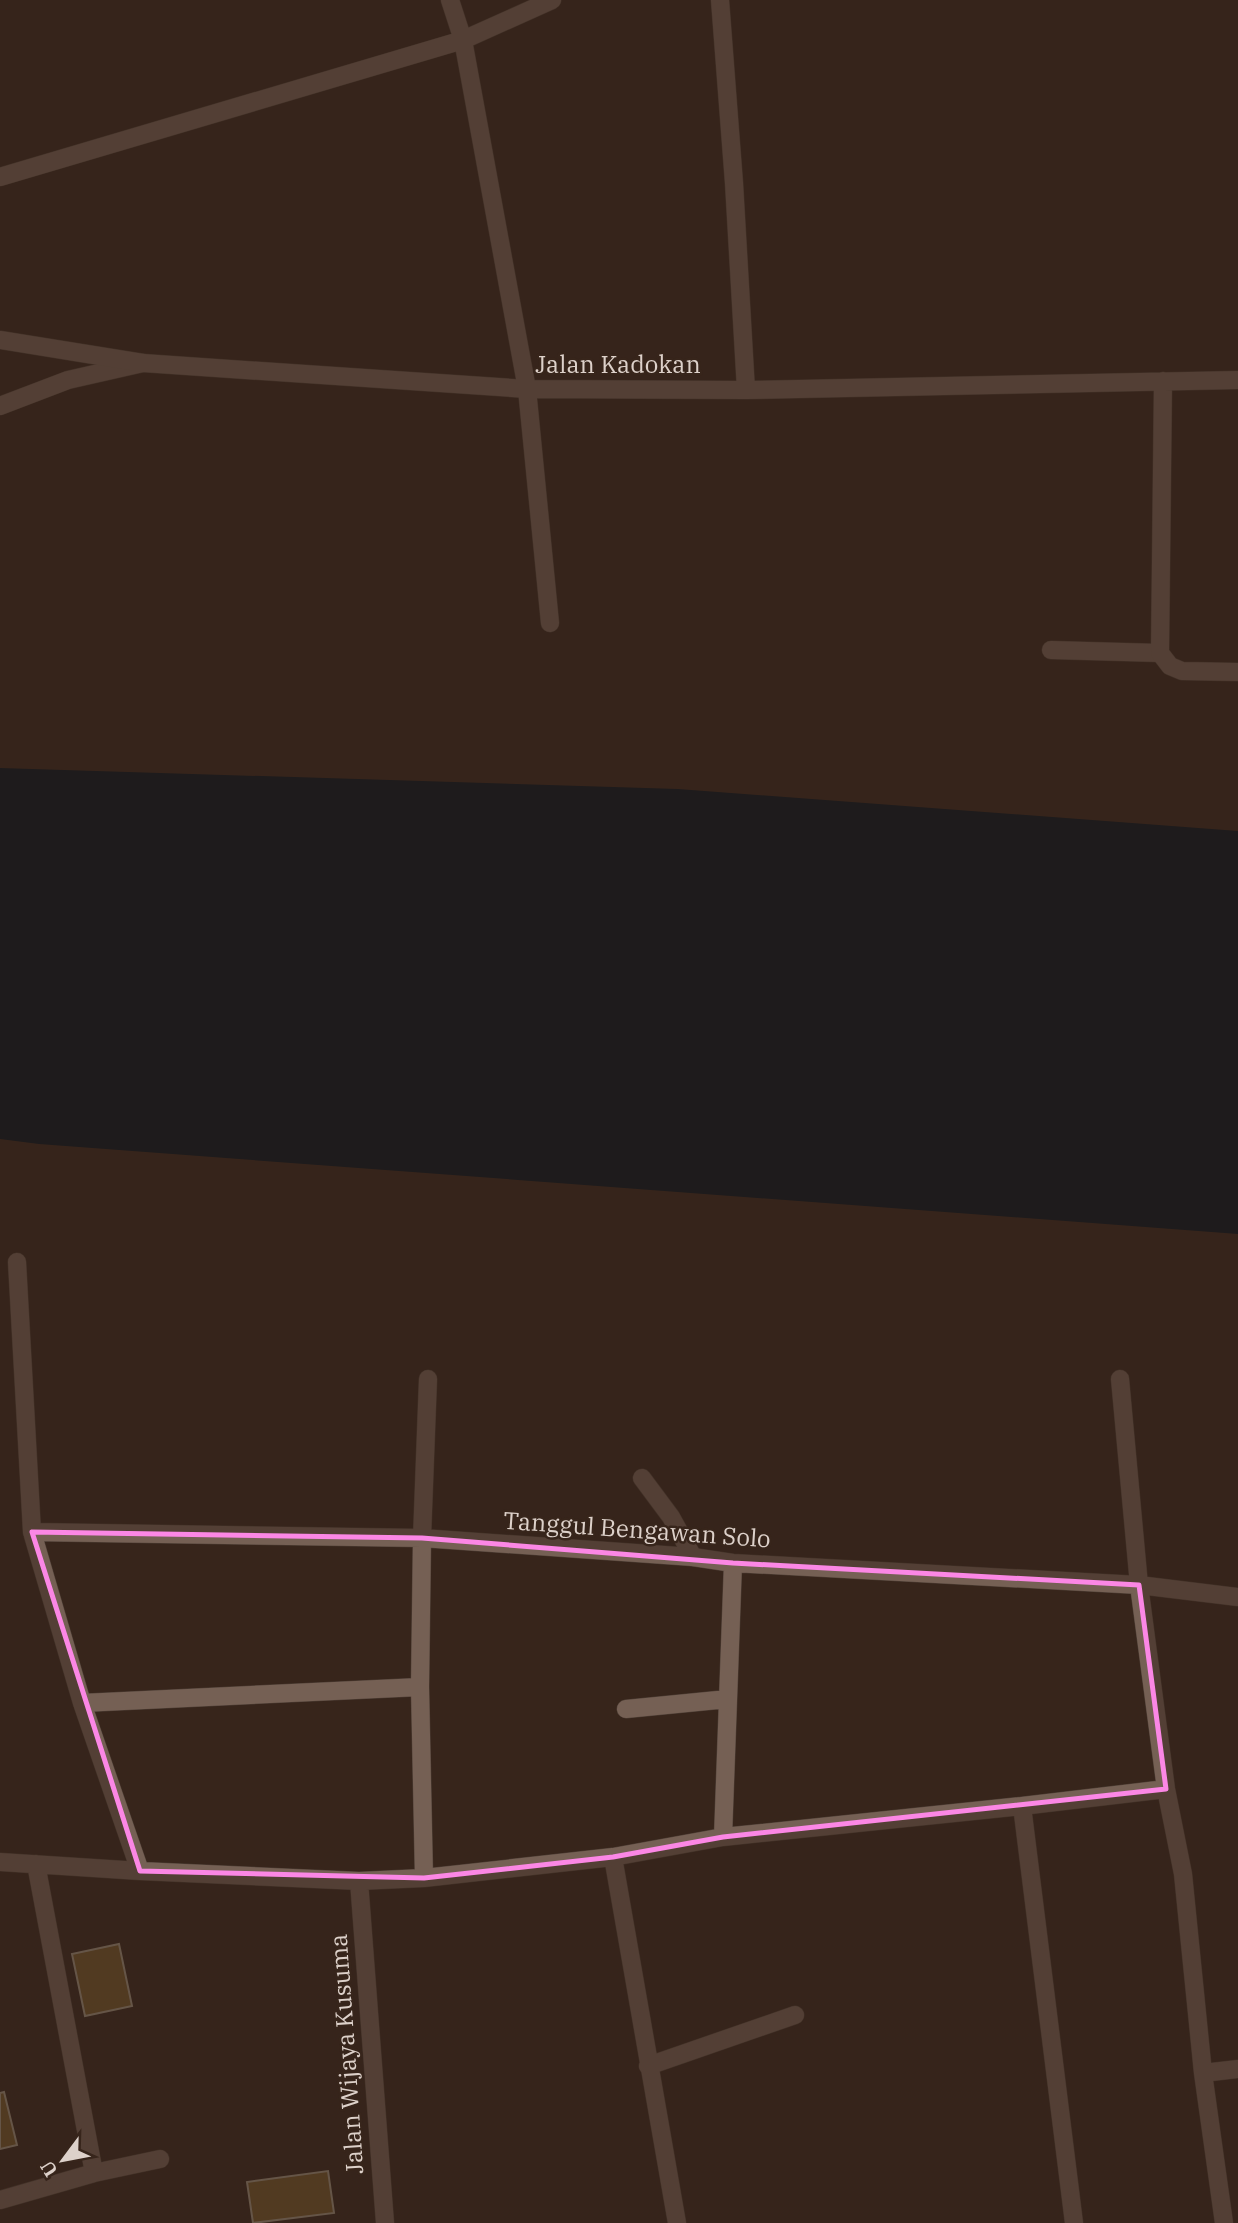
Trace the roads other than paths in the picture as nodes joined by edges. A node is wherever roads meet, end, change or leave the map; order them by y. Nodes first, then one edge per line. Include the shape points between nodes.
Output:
1 (450, 0) edge
2 (552, 0) edge
3 (720, 0) edge
4 (463, 40) junction
5 (0, 177) edge
6 (0, 340) edge
7 (143, 363) junction
8 (1238, 380) edge
9 (1163, 381) junction
10 (527, 389) junction
11 (746, 390) junction
12 (0, 406) edge
13 (550, 623) dead end
14 (1051, 650) dead end
15 (1160, 653) junction
16 (1238, 672) edge
17 (18, 1262) dead end
18 (428, 1379) dead end
19 (1120, 1379) dead end
20 (642, 1478) dead end
21 (32, 1532) junction
22 (422, 1538) junction
23 (693, 1557) junction
24 (733, 1563) junction
25 (1139, 1585) junction
26 (1238, 1597) edge
27 (421, 1688) junction
28 (728, 1699) junction
29 (82, 1703) junction
30 (626, 1709) dead end
31 (1166, 1789) junction
32 (1022, 1807) junction
33 (723, 1837) junction
34 (613, 1857) junction
35 (0, 1861) edge
36 (36, 1864) junction
37 (140, 1871) junction
38 (424, 1878) junction
39 (359, 1881) junction
40 (795, 2015) dead end
41 (648, 2066) junction
42 (1238, 2069) edge
43 (1203, 2073) junction
44 (160, 2159) dead end
45 (94, 2174) junction
46 (0, 2200) edge
47 (385, 2223) edge
48 (677, 2223) edge
49 (1074, 2223) edge
50 (1224, 2223) edge

1 - 4 street
2 - 4 street
3 - 11 street
4 - 5 street
4 - 10 street
6 - 7 street, Jalan Kadokan
7 - 10 street, Jalan Kadokan
7 - 12 street via 68,380
8 - 9 street, Jalan Kadokan
9 - 11 street, Jalan Kadokan
9 - 15 street
10 - 11 street, Jalan Kadokan
10 - 13 street
14 - 15 street
15 - 16 street via 1170,667 1182,671
17 - 21 street
18 - 22 street
19 - 25 street
20 - 23 street
21 - 22 street, Tanggul Bengawan Solo
21 - 29 street
22 - 23 street, Tanggul Bengawan Solo
22 - 27 street
23 - 24 street, Tanggul Bengawan Solo
24 - 25 street, Tanggul Bengawan Solo
24 - 28 street
25 - 26 street, Tanggul Bengawan Solo
25 - 31 street
27 - 29 street
27 - 38 street
28 - 30 street
28 - 33 street
29 - 37 street
31 - 32 street
31 - 43 street via 1183,1874
32 - 33 street
32 - 49 street
33 - 34 street
34 - 38 street
34 - 41 street
35 - 36 street
36 - 37 street
36 - 45 street
37 - 39 street
38 - 39 street
39 - 47 street, Jalan Wijaya Kusuma
40 - 41 street
41 - 48 street
42 - 43 street
43 - 50 street
44 - 45 street
45 - 46 street

